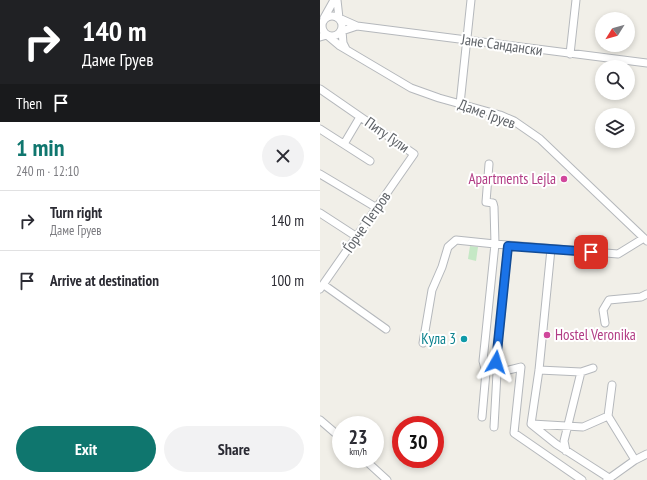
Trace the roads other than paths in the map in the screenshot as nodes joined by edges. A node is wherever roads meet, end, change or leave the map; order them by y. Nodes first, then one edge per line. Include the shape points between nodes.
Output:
1 (334, 0) edge
2 (337, 0) edge
3 (471, 0) edge
4 (576, 0) edge
5 (339, 18) junction
6 (323, 19) edge
7 (358, 26) junction
8 (342, 31) junction
9 (322, 32) edge
10 (466, 40) junction
11 (347, 50) junction
12 (570, 54) junction
13 (647, 63) edge
14 (320, 89) edge
15 (460, 104) junction
16 (360, 117) junction
17 (320, 129) edge
18 (344, 144) junction
19 (414, 154) joint
20 (370, 161) dead end
21 (489, 164) dead end
22 (320, 174) edge
23 (377, 208) junction
24 (320, 213) edge
25 (357, 237) junction
26 (645, 240) edge
27 (495, 244) junction
28 (508, 246) junction
29 (551, 249) junction
30 (322, 287) edge
31 (647, 294) edge
32 (604, 323) dead end
33 (386, 329) dead end
34 (423, 342) dead end
35 (593, 368) dead end
36 (539, 370) junction
37 (486, 372) junction
38 (581, 372) junction
39 (612, 385) dead end
40 (608, 416) junction
41 (482, 417) dead end
42 (320, 420) edge
43 (531, 424) junction
44 (567, 426) junction
45 (494, 427) dead end
46 (332, 430) edge
47 (564, 441) junction
48 (556, 444) junction
49 (566, 451) junction
50 (647, 454) edge
51 (635, 460) junction
52 (374, 468) edge
53 (608, 479) edge
54 (387, 480) edge
55 (582, 480) edge

1 - 6 street
2 - 5 street
3 - 10 street
4 - 12 street
5 - 6 street via 333,16
5 - 7 street, Јане Сандански
5 - 8 street
6 - 9 street
7 - 8 street, Јане Сандански
7 - 10 street, Јане Сандански
8 - 9 street via 334,37
8 - 11 street via 342,43
9 - 11 street, Даме Груев
10 - 12 street, Јане Сандански
10 - 15 street
11 - 15 street, Даме Груев via 411,88
12 - 13 street, Јане Сандански
14 - 16 street, Питу Гули
15 - 26 street, Даме Груев via 500,115 527,130
16 - 18 street, Питу Гули
16 - 19 street, Питу Гули
17 - 18 street, Питу Гули
18 - 20 street, Питу Гули
19 - 23 street, Ѓорче Петров
21 - 27 street via 486,202 493,203 494,207
22 - 23 street
23 - 25 street, Ѓорче Петров
24 - 25 street
25 - 30 street, Ѓорче Петров
26 - 29 street, Даме Груев via 618,254
27 - 28 street, Даме Груев
27 - 34 street, Даме Груев via 456,240 448,247 432,290
27 - 37 street via 483,361
28 - 29 street, Даме Груев
28 - 37 street via 496,362
29 - 36 street
30 - 33 street
31 - 32 street via 641,297 609,300 603,310
35 - 38 street
36 - 38 street
36 - 43 street
37 - 41 street
38 - 44 street
39 - 40 street
40 - 44 street via 583,427
40 - 51 street
42 - 46 street
43 - 44 street
43 - 48 street
44 - 47 street
45 - 55 street via 497,373 522,367 514,433
47 - 48 street
47 - 49 street
48 - 49 street
49 - 53 street
50 - 51 street
51 - 53 street
52 - 54 street

